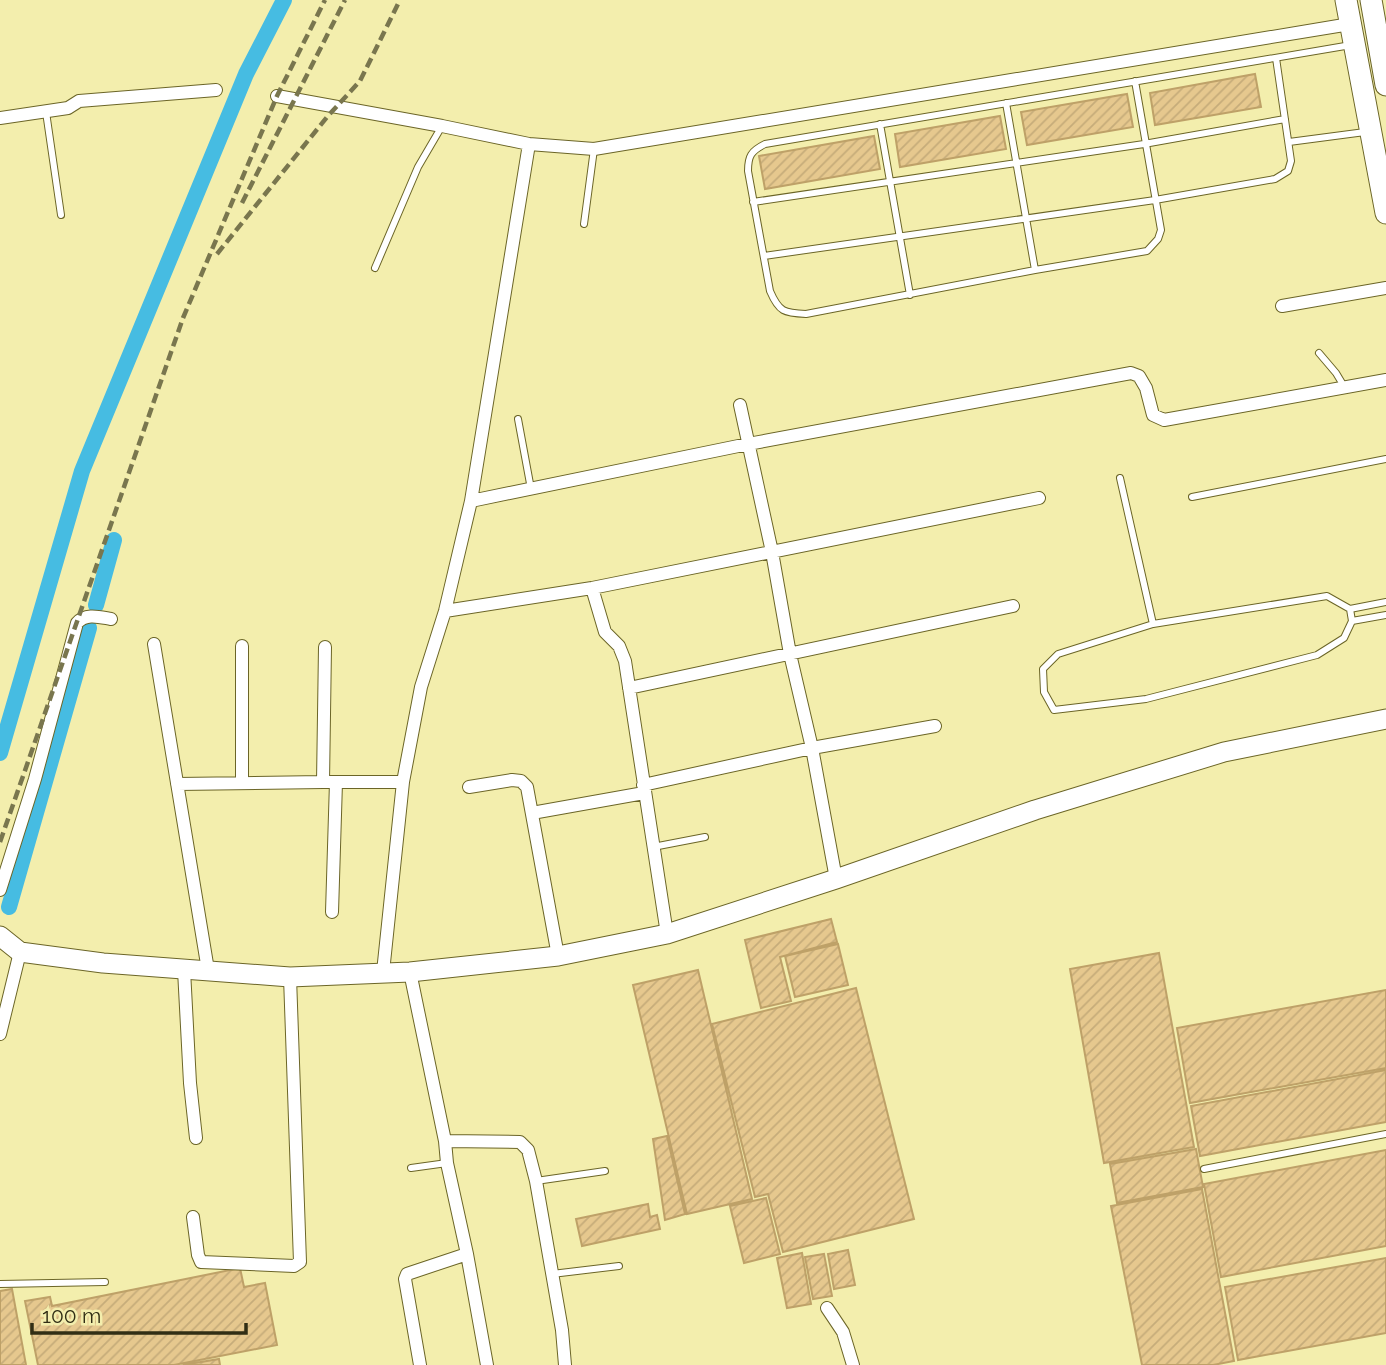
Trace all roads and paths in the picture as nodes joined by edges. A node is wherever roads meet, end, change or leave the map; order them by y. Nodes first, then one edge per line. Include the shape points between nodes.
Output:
1 (1346, 0) edge
2 (1371, 0) edge
3 (1352, 34) junction
4 (1276, 58) junction
5 (1135, 81) junction
6 (1386, 85) edge
7 (216, 90) dead end
8 (276, 96) dead end
9 (1006, 103) junction
10 (46, 112) junction
11 (0, 118) edge
12 (1285, 119) junction
13 (880, 124) junction
14 (442, 126) junction
15 (1371, 131) junction
16 (1289, 142) junction
17 (529, 144) junction
18 (1144, 144) junction
19 (594, 149) junction
20 (1017, 163) junction
21 (891, 183) junction
22 (1155, 200) junction
23 (753, 202) junction
24 (1386, 213) edge
25 (61, 215) dead end
26 (1027, 218) junction
27 (584, 224) dead end
28 (900, 236) junction
29 (764, 256) junction
30 (374, 268) dead end
31 (1035, 270) junction
32 (1386, 288) edge
33 (910, 295) junction
34 (1282, 306) dead end
35 (1319, 353) dead end
36 (1386, 380) edge
37 (1346, 389) junction
38 (740, 405) dead end
39 (518, 419) dead end
40 (748, 444) junction
41 (1386, 459) edge
42 (1121, 478) dead end
43 (531, 489) junction
44 (1192, 497) dead end
45 (1038, 498) dead end
46 (471, 501) junction
47 (772, 552) junction
48 (592, 587) junction
49 (1386, 602) edge
50 (1013, 606) dead end
51 (1350, 609) junction
52 (445, 611) junction
53 (1386, 615) edge
54 (111, 619) dead end
55 (1352, 621) junction
56 (1153, 624) junction
57 (154, 644) dead end
58 (242, 646) dead end
59 (325, 647) dead end
60 (790, 654) junction
61 (629, 688) junction
62 (1386, 719) edge
63 (935, 726) dead end
64 (812, 748) junction
65 (242, 782) junction
66 (329, 782) junction
67 (403, 782) junction
68 (177, 785) junction
69 (469, 787) dead end
70 (644, 789) junction
71 (532, 813) junction
72 (705, 838) dead end
73 (653, 847) junction
74 (836, 879) junction
75 (0, 890) edge
76 (332, 912) dead end
77 (667, 934) junction
78 (0, 936) edge
79 (20, 951) junction
80 (558, 956) junction
81 (184, 970) junction
82 (208, 970) junction
83 (383, 972) junction
84 (410, 972) junction
85 (290, 977) junction
86 (0, 1034) edge
87 (1386, 1134) edge
88 (196, 1138) dead end
89 (445, 1141) junction
90 (447, 1163) junction
91 (411, 1168) dead end
92 (1205, 1169) dead end
93 (605, 1171) dead end
94 (536, 1181) junction
95 (193, 1217) dead end
96 (467, 1254) junction
97 (619, 1266) dead end
98 (552, 1274) junction
99 (106, 1282) dead end
100 (0, 1284) edge
101 (827, 1308) dead end
102 (420, 1365) edge
103 (487, 1365) edge
104 (565, 1365) edge
105 (853, 1365) edge

1 - 3 main road
2 - 6 main road
3 - 4 lane
3 - 15 main road
3 - 19 street
4 - 5 lane
4 - 12 lane
5 - 9 lane
5 - 18 lane
7 - 10 street via 79,101
8 - 14 street
9 - 13 lane
9 - 20 lane
10 - 11 street
10 - 25 lane
12 - 16 lane
12 - 18 lane
13 - 21 lane
13 - 23 lane via 752,150 747,172
14 - 17 street
14 - 30 lane via 418,167
15 - 16 lane
15 - 24 main road
16 - 22 lane via 1287,172 1275,179
17 - 19 street
17 - 46 street
18 - 20 lane
18 - 22 lane
19 - 27 lane
20 - 21 lane
20 - 26 lane
21 - 23 lane
21 - 28 lane
22 - 26 lane
22 - 31 lane via 1161,230 1147,251
23 - 29 lane
26 - 28 lane
26 - 31 lane
28 - 29 lane
28 - 33 lane
29 - 33 lane via 770,292 786,313 806,314
31 - 33 lane
32 - 34 street
35 - 37 lane
36 - 37 street
37 - 40 street via 1164,421 1153,415 1146,388 1139,376 1131,373
38 - 40 street
39 - 43 lane
40 - 43 street
40 - 47 street
41 - 44 lane
42 - 56 lane
43 - 46 street
45 - 47 street
46 - 52 street
47 - 48 street
47 - 60 street
48 - 52 street
48 - 61 street via 605,632 619,646 625,661
49 - 51 lane
50 - 60 street
51 - 55 lane
51 - 56 lane via 1327,596
52 - 67 street via 421,687
53 - 55 lane
54 - 75 street via 89,616 77,623
55 - 56 lane via 1343,638 1317,655 1146,699 1054,710 1044,692 1043,669 1058,654
57 - 68 street
58 - 65 street
59 - 66 street
60 - 61 street
60 - 64 street
61 - 70 street
62 - 74 street via 1224,752 1035,810
63 - 64 street
64 - 70 street
64 - 74 street
65 - 66 street
65 - 68 street
66 - 67 street
66 - 76 street
67 - 83 street
68 - 82 street
69 - 71 street via 521,781 530,795
70 - 71 street
70 - 73 street
71 - 80 street
72 - 73 lane
73 - 77 street
74 - 77 street
77 - 80 street
78 - 79 street
79 - 81 street
79 - 86 street
80 - 84 street
81 - 82 street
81 - 88 street
82 - 85 street
83 - 84 street
83 - 85 street
84 - 89 street
85 - 95 street via 300,1262 294,1266 201,1262
87 - 92 lane
89 - 90 street
89 - 94 street via 520,1142 528,1150
90 - 91 lane
90 - 96 street
93 - 94 lane
94 - 98 street
96 - 102 street via 407,1274
96 - 103 street
97 - 98 lane
98 - 104 street
99 - 100 lane
101 - 105 street via 843,1332

